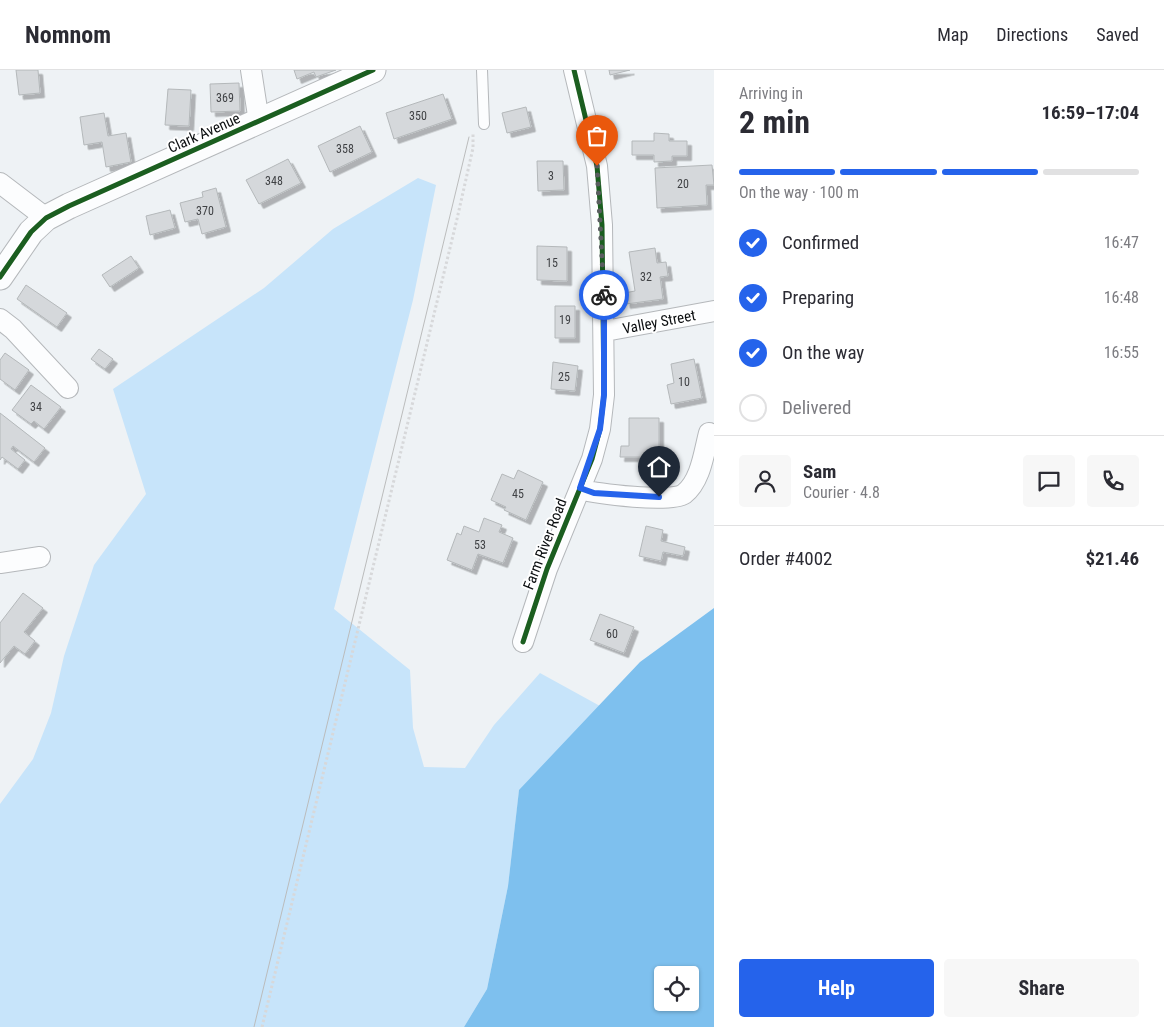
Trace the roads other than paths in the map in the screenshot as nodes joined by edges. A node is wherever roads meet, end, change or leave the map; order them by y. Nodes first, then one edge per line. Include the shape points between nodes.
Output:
1 (252, 70) edge
2 (373, 70) edge
3 (482, 70) edge
4 (574, 70) edge
5 (259, 122) junction
6 (484, 124) dead end
7 (0, 183) edge
8 (46, 218) junction
9 (0, 278) edge
10 (714, 311) edge
11 (0, 319) edge
12 (605, 332) junction
13 (68, 388) dead end
14 (710, 434) dead end
15 (580, 488) junction
16 (40, 557) dead end
17 (0, 563) edge
18 (523, 642) dead end

1 - 5 street
2 - 5 street, Clark Avenue
3 - 6 lane
4 - 12 street, Farm River Road via 597,166
5 - 8 street, Clark Avenue
7 - 8 street
8 - 9 street, Clark Avenue via 31,232
10 - 12 street, Valley Street
11 - 13 street
12 - 15 street, Farm River Road via 600,429
14 - 15 street via 694,482 683,494 672,498 610,495
15 - 18 street, Farm River Road via 547,569
16 - 17 street

